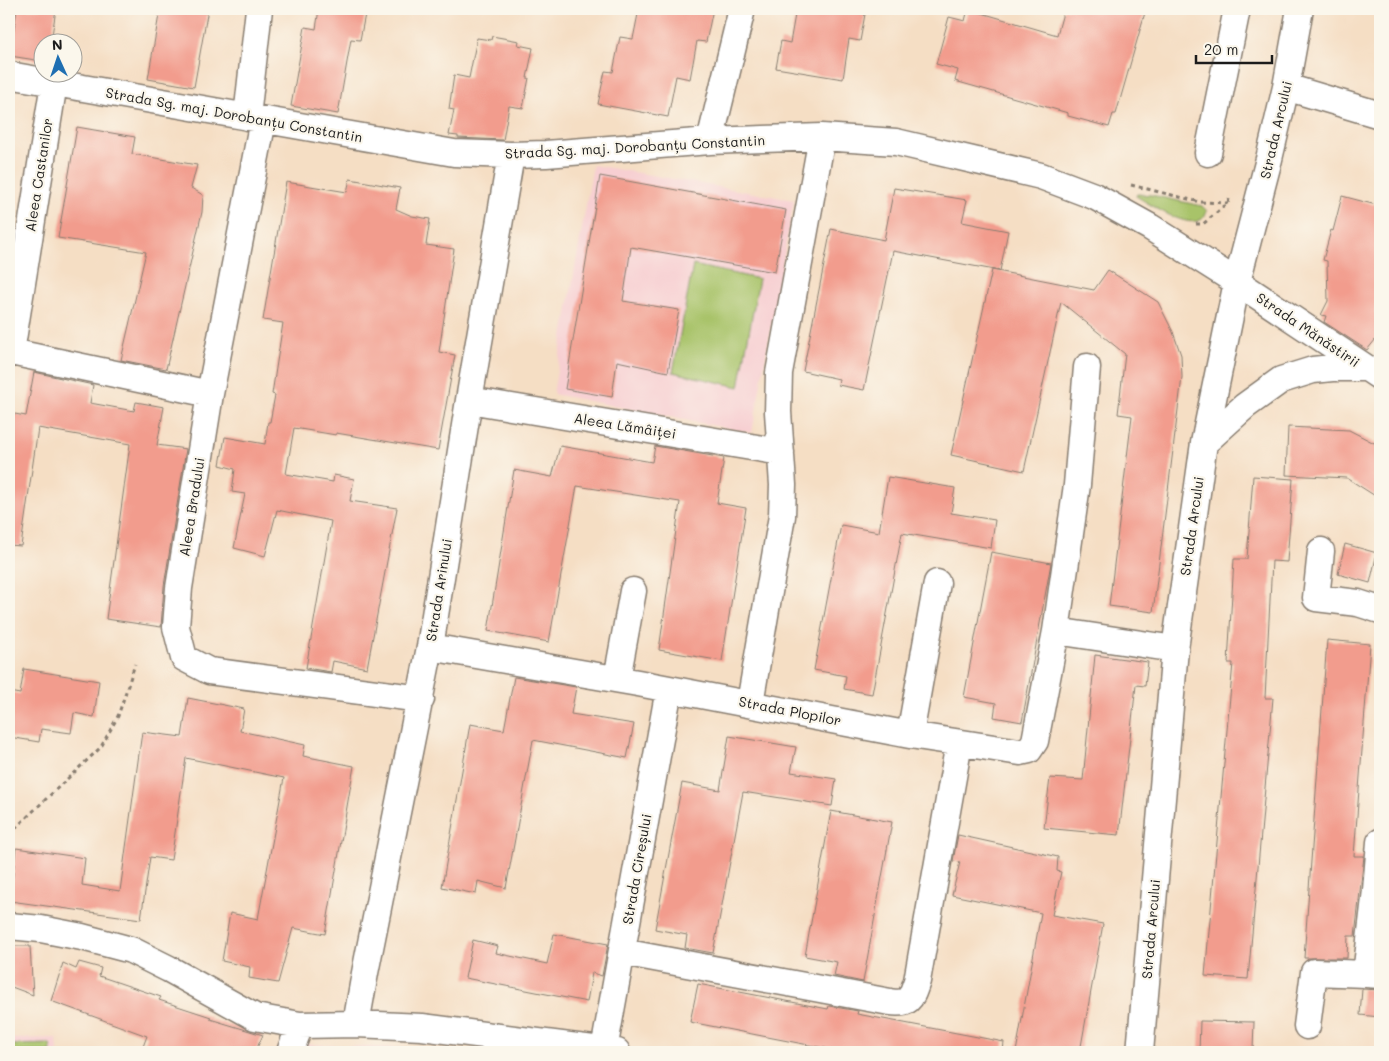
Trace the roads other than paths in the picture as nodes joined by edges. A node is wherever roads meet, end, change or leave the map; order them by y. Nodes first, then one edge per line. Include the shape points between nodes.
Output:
1 (259, 9) edge
2 (742, 9) edge
3 (1237, 9) edge
4 (1300, 9) edge
5 (9, 75) edge
6 (54, 83) junction
7 (1286, 87) junction
8 (1380, 115) edge
9 (255, 118) junction
10 (822, 137) junction
11 (710, 141) junction
12 (1208, 153) dead end
13 (511, 155) junction
14 (1237, 282) junction
15 (10, 353) edge
16 (1087, 368) dead end
17 (1373, 372) edge
18 (210, 394) junction
19 (469, 400) junction
20 (1204, 443) junction
21 (781, 452) junction
22 (1321, 551) dead end
23 (937, 583) dead end
24 (633, 591) dead end
25 (1380, 610) edge
26 (1056, 631) junction
27 (430, 647) junction
28 (1174, 649) junction
29 (617, 679) junction
30 (669, 688) junction
31 (421, 699) junction
32 (750, 703) junction
33 (910, 735) junction
34 (959, 743) junction
35 (1380, 842) edge
36 (1378, 890) edge
37 (9, 926) edge
38 (622, 952) junction
39 (1373, 975) edge
40 (356, 1024) junction
41 (300, 1025) junction
42 (1307, 1026) dead end
43 (610, 1051) edge
44 (290, 1052) edge
45 (1140, 1052) edge

1 - 9 street, Aleea Bradului
2 - 11 street
3 - 12 street
4 - 7 street, Strada Arcului
5 - 6 street, Strada Sg. maj. Dorobanțu Constantin
6 - 9 street, Strada Sg. maj. Dorobanțu Constantin
6 - 15 street, Aleea Castanilor
7 - 8 street
7 - 14 street, Strada Arcului
9 - 13 street, Strada Sg. maj. Dorobanțu Constantin via 454,153
9 - 18 street, Aleea Bradului
10 - 11 street, Strada Sg. maj. Dorobanțu Constantin
10 - 14 street, Strada Sg. maj. Dorobanțu Constantin via 896,142 1041,176 1094,196
10 - 21 street via 779,373
11 - 13 street, Strada Sg. maj. Dorobanțu Constantin
13 - 19 street, Strada Arinului
14 - 17 street, Strada Mănăstirii
14 - 20 street, Strada Arcului
15 - 18 street
16 - 26 street, Strada Plopilor via 1076,485
17 - 20 street via 1332,368 1282,380 1245,406
18 - 31 street, Aleea Bradului via 179,588 176,626 184,658 209,671
19 - 21 street, Aleea Lămâiței
19 - 27 street, Strada Arinului
20 - 28 street, Strada Arcului
21 - 32 street via 782,516
22 - 25 street via 1316,598 1358,603
23 - 33 street
24 - 29 street
26 - 28 street
26 - 34 street, Strada Plopilor via 1035,741 1029,750 1020,752
27 - 29 street, Strada Plopilor
27 - 31 street, Strada Arinului
28 - 45 street, Strada Arcului
29 - 30 street, Strada Plopilor
30 - 32 street, Strada Plopilor
30 - 38 street, Strada Cireșului
31 - 40 street, Strada Arinului
32 - 33 street, Strada Plopilor
33 - 34 street, Strada Plopilor
34 - 38 street via 917,981 907,1002 901,1004
35 - 36 street
36 - 39 street
37 - 41 street via 82,936 131,950 255,1018
38 - 43 street, Strada Cireșului
39 - 42 street via 1314,972
40 - 41 street
40 - 43 street via 422,1026
41 - 44 street

